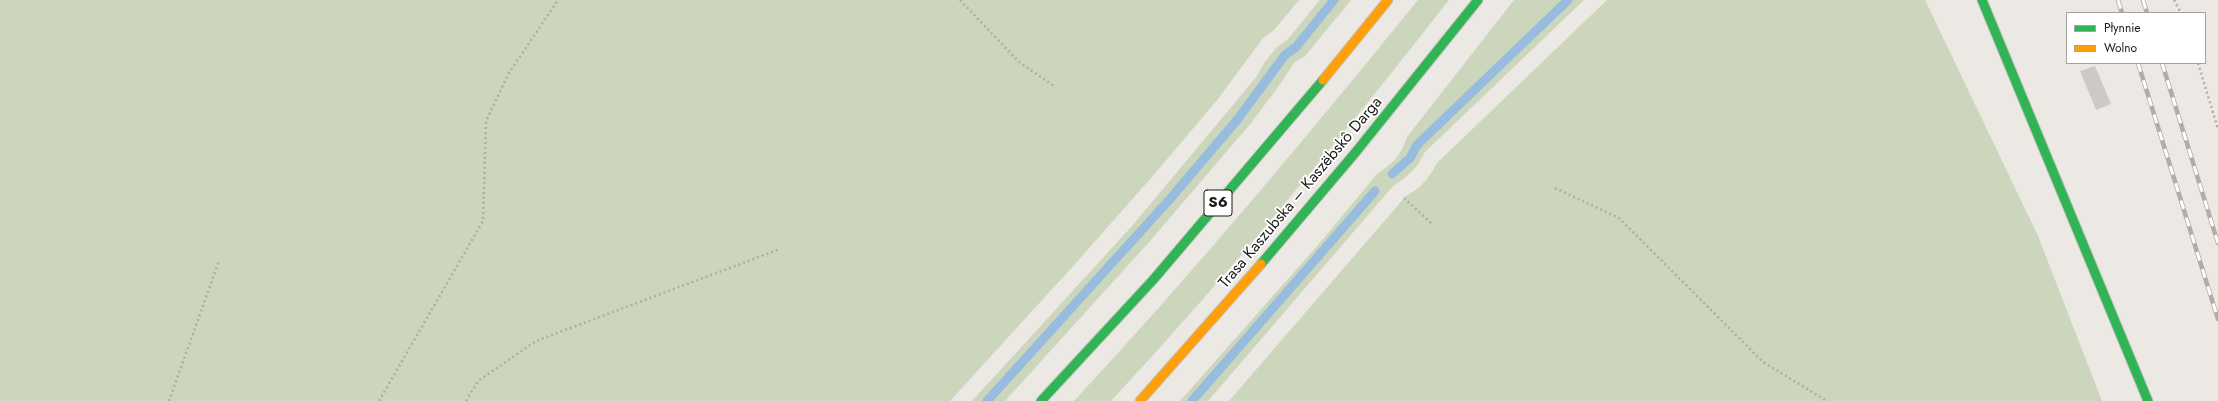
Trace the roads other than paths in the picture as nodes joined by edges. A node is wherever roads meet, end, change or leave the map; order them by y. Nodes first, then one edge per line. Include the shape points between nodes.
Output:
1 (1388, 0) edge
2 (1478, 0) edge
3 (1982, 0) edge
4 (1041, 401) edge
5 (1140, 401) edge
6 (2148, 401) edge

1 - 4 main road, S6 via 1316,89 1153,280
2 - 5 main road, Trasa Kaszubska – Kaszëbskô Darga via 1368,138 1206,329
3 - 6 main road

